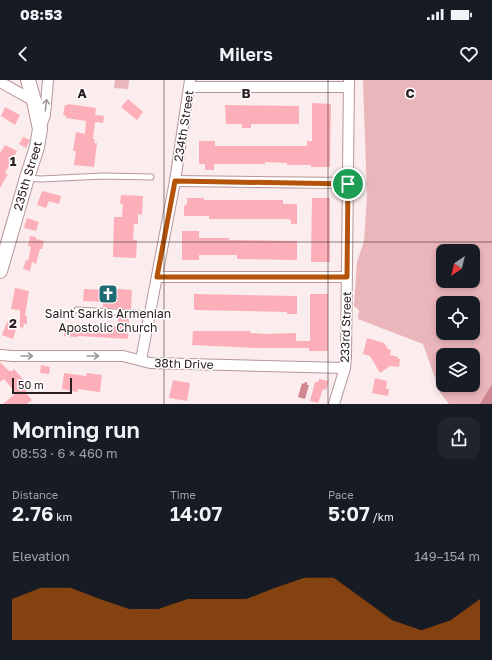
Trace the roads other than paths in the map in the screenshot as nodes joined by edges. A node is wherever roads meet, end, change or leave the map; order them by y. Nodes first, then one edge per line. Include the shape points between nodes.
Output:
1 (30, 80) edge
2 (48, 80) edge
3 (0, 82) edge
4 (190, 83) edge
5 (349, 84) edge
6 (34, 101) junction
7 (40, 129) junction
8 (151, 177) dead end
9 (27, 178) junction
10 (175, 181) junction
11 (348, 184) junction
12 (0, 270) edge
13 (157, 277) junction
14 (347, 277) junction
15 (77, 310) dead end
16 (150, 314) junction
17 (0, 355) edge
18 (140, 360) junction
19 (345, 368) junction
20 (334, 404) edge

1 - 6 main road
7 -> 2 street, 235th Street via 45,115
3 - 6 street
4 - 5 street
4 - 10 street, 234th Street
5 - 11 street, 233rd Street
6 - 7 main road
7 - 9 main road, 235th Street
8 - 9 lane
9 - 12 main road, 235th Street
10 - 11 street
10 - 13 street, 234th Street
11 - 14 street, 233rd Street
13 - 14 street
13 - 16 street, 234th Street
14 - 19 street, 233rd Street
15 - 16 lane
16 - 18 street, 234th Street
17 -> 18 street, 38th Drive via 123,356
18 - 19 street, 38th Drive via 150,363
19 - 20 street, 233rd Street

